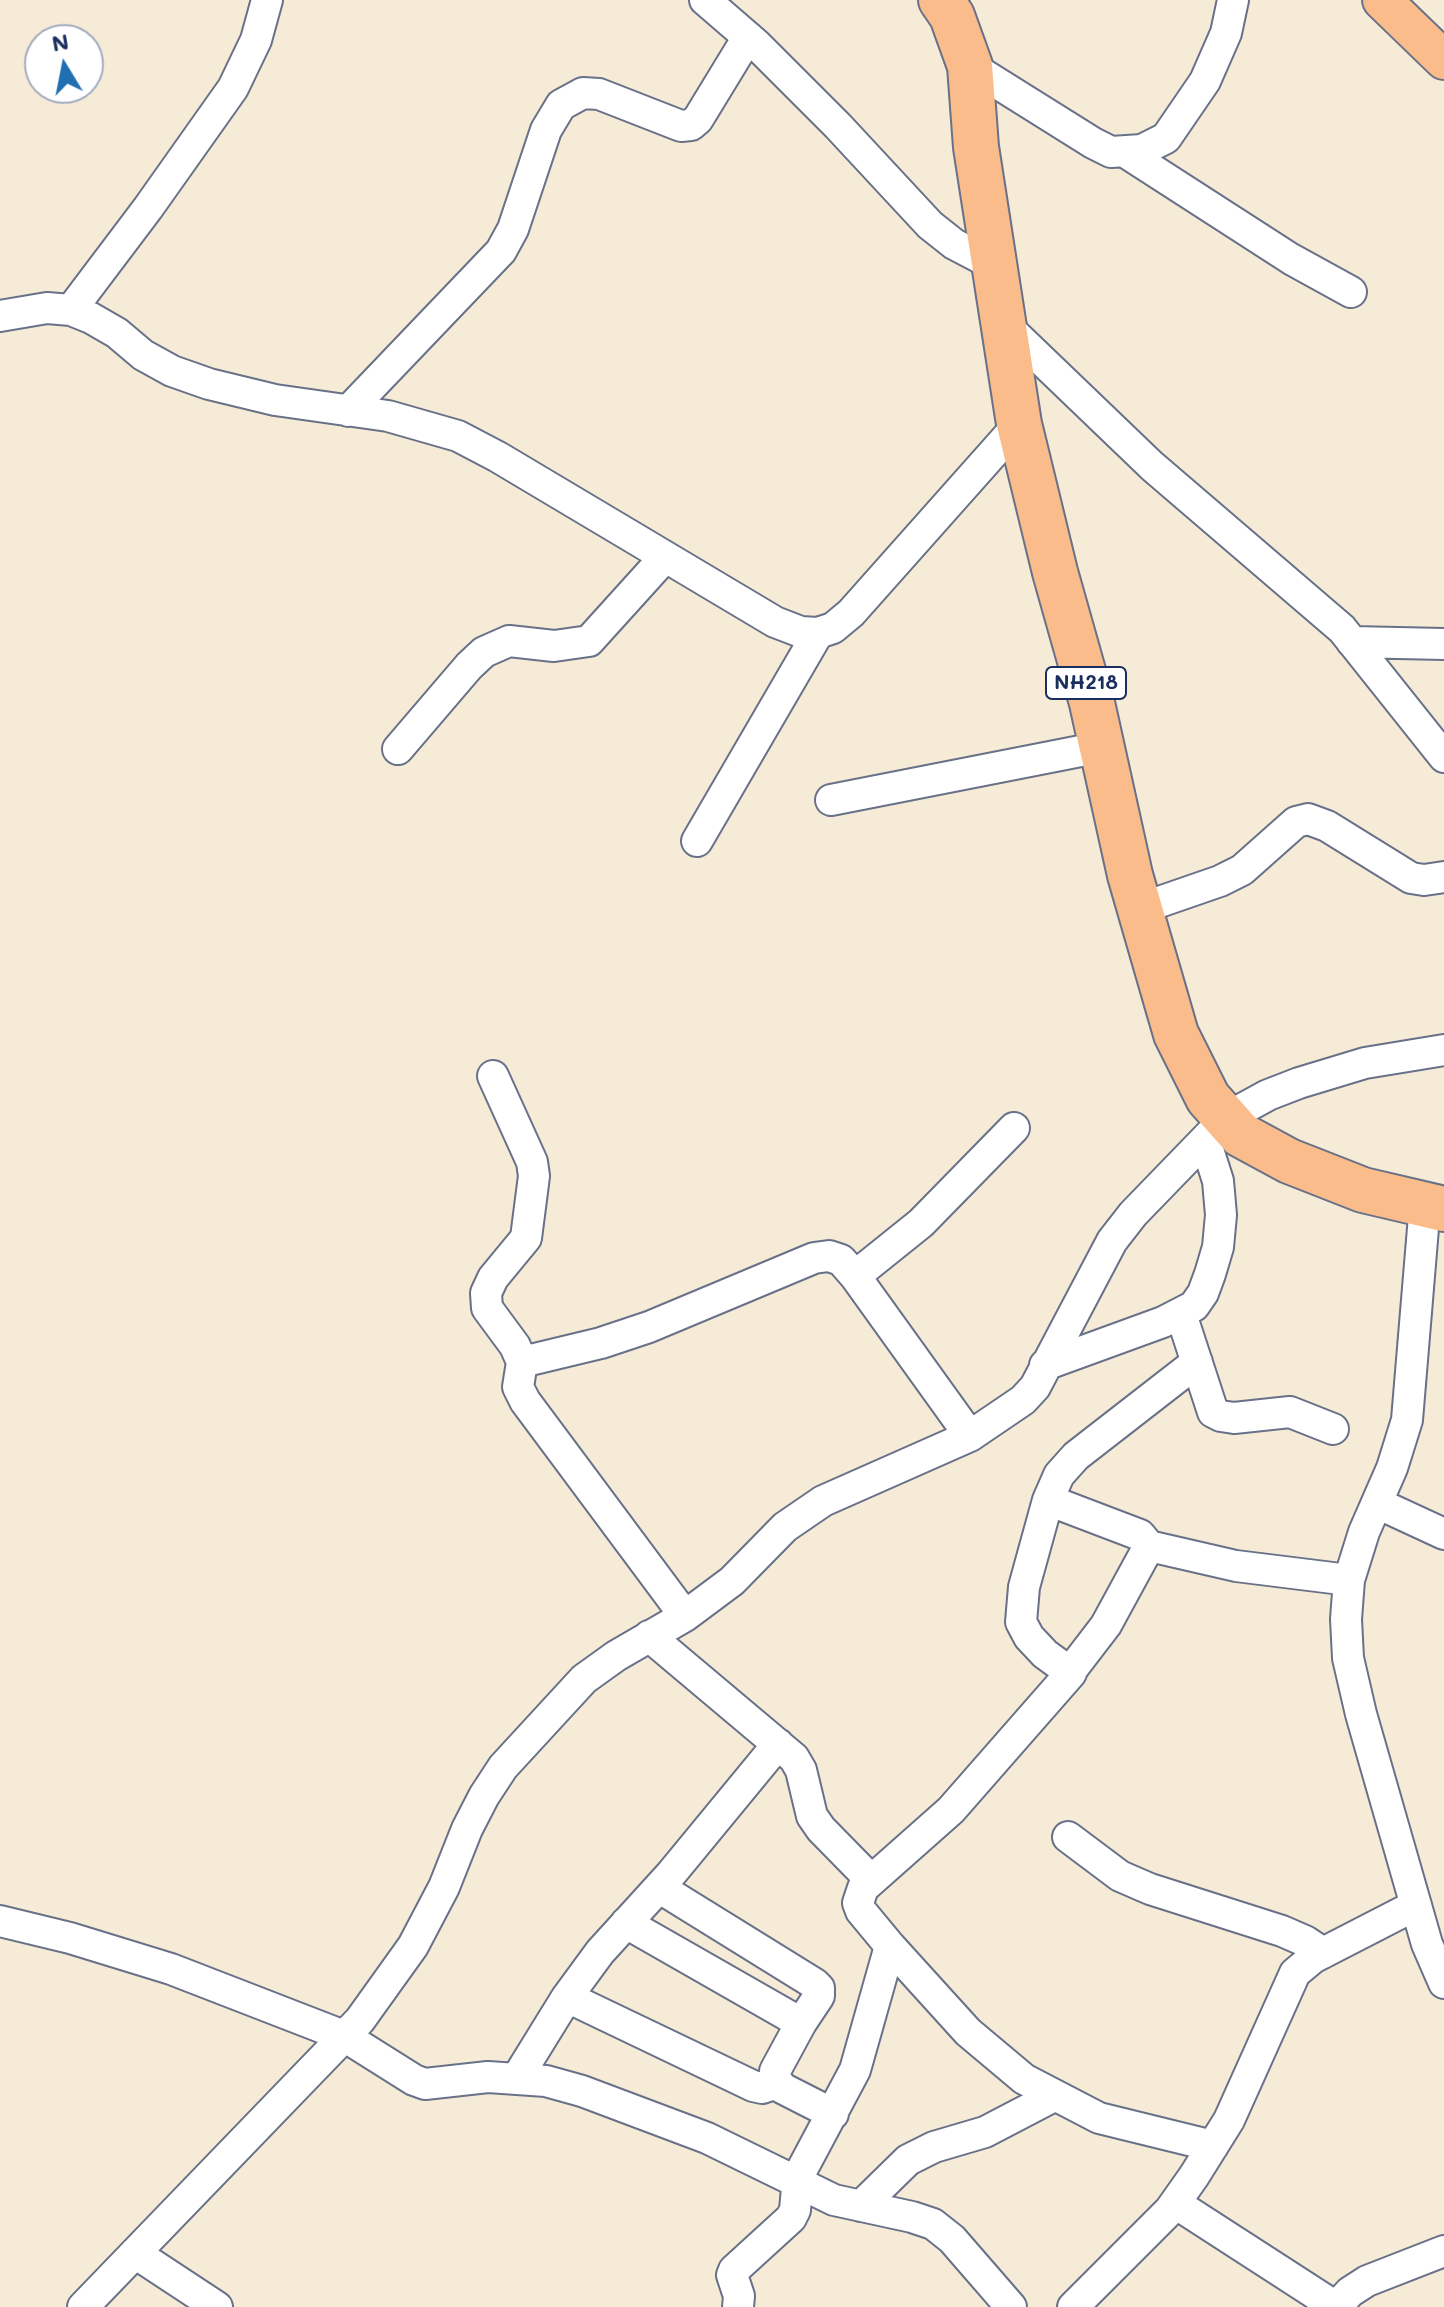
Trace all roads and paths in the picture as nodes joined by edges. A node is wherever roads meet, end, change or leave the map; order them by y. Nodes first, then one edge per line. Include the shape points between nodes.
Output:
1 (267, 0) edge
2 (705, 0) edge
3 (941, 0) edge
4 (1233, 0) edge
5 (1382, 0) edge
6 (748, 37) junction
7 (1444, 60) edge
8 (970, 66) junction
9 (1125, 152) junction
10 (994, 265) junction
11 (1351, 292) dead end
12 (71, 310) junction
13 (0, 316) edge
14 (1002, 322) junction
15 (348, 411) junction
16 (1019, 424) junction
17 (665, 557) junction
18 (818, 633) junction
19 (1352, 642) junction
20 (1444, 644) edge
21 (1101, 747) junction
22 (398, 749) dead end
23 (1444, 757) edge
24 (831, 800) dead end
25 (697, 841) dead end
26 (1444, 877) edge
27 (1139, 909) junction
28 (1444, 1050) edge
29 (493, 1076) dead end
30 (1014, 1128) dead end
31 (1215, 1129) junction
32 (1434, 1206) edge
33 (855, 1276) junction
34 (1181, 1314) junction
35 (1430, 1323) edge
36 (522, 1362) junction
37 (1197, 1362) junction
38 (1045, 1365) junction
39 (1333, 1429) dead end
40 (970, 1436) junction
41 (1048, 1500) junction
42 (1377, 1503) junction
43 (1444, 1534) edge
44 (1149, 1546) junction
45 (1349, 1580) junction
46 (685, 1616) junction
47 (649, 1636) junction
48 (1070, 1672) junction
49 (778, 1744) junction
50 (1068, 1837) dead end
51 (871, 1880) junction
52 (660, 1888) junction
53 (1416, 1905) junction
54 (0, 1921) edge
55 (626, 1923) junction
56 (890, 1946) junction
57 (1323, 1953) junction
58 (1444, 1983) edge
59 (567, 1997) junction
60 (801, 2023) junction
61 (344, 2036) junction
62 (517, 2078) junction
63 (777, 2083) junction
64 (1054, 2096) junction
65 (833, 2114) junction
66 (1213, 2146) junction
67 (796, 2184) junction
68 (1175, 2203) junction
69 (861, 2206) junction
70 (1444, 2251) edge
71 (135, 2253) junction
72 (83, 2307) edge
73 (217, 2307) edge
74 (738, 2307) edge
75 (1011, 2307) edge
76 (1073, 2307) edge
77 (1336, 2307) edge

1 - 12 street via 256,40 233,88
2 - 6 street
3 - 8 highway, NH218
4 - 9 street via 1217,57 1175,128 1142,150
5 - 7 main road
6 - 10 street via 930,225
6 - 15 street via 691,125 681,126 599,94 583,93 561,105 546,130 501,251
8 - 9 street via 1093,143
8 - 10 highway, NH218
9 - 11 street
10 - 14 highway, NH218
12 - 13 street via 47,308
12 - 15 street via 117,333 143,355 209,384
14 - 16 highway, NH218
14 - 19 street via 1152,466 1308,597
15 - 17 street via 458,436
16 - 18 street via 851,613
16 - 21 highway, NH218
17 - 18 street via 775,622
17 - 22 street via 589,641 554,646 509,641 484,652
18 - 25 street
19 - 20 street
19 - 23 street
21 - 24 street
21 - 27 highway, NH218
26 - 27 street via 1411,878 1308,819 1296,822 1242,870
27 - 31 highway, NH218 via 1176,1034 1208,1098
28 - 31 street via 1365,1063 1299,1083 1268,1095
29 - 36 street via 534,1176 526,1238 486,1293 487,1308
30 - 33 street via 921,1223
31 - 32 highway, NH218 via 1241,1135 1363,1190
31 - 34 street via 1218,1247 1203,1293
31 - 38 street via 1112,1241
32 - 35 street
33 - 36 street via 841,1260 814,1258 649,1327
33 - 40 street
34 - 37 street
34 - 38 street
35 - 42 street via 1407,1420
36 - 46 street via 518,1387 525,1401
37 - 39 street via 1213,1412 1221,1416 1290,1412
37 - 41 street via 1076,1456 1059,1475
38 - 40 street via 1023,1400
40 - 46 street via 823,1501 785,1527 732,1581
41 - 44 street via 1140,1535
41 - 48 street via 1024,1587 1021,1622 1045,1654
42 - 43 street
42 - 45 street
44 - 45 street via 1236,1566
44 - 48 street via 1106,1625
45 - 53 street via 1348,1658
46 - 47 street
47 - 49 street
47 - 61 street via 584,1679 503,1767 467,1829 413,1946
48 - 51 street via 951,1810
49 - 51 street via 801,1770 812,1816
49 - 52 street
50 - 57 street via 1120,1876 1282,1931
51 - 56 street via 858,1903
52 - 55 street
52 - 60 street via 815,1984 819,1996
53 - 57 street
53 - 58 street
54 - 61 street via 171,1969
55 - 59 street
55 - 60 street
56 - 64 street via 968,2032 1024,2079
56 - 65 street via 855,2070
57 - 66 street via 1295,1973
59 - 62 street
59 - 63 street via 753,2086
60 - 63 street via 775,2071
61 - 62 street via 425,2084
61 - 71 street
62 - 67 street via 582,2091 707,2138
63 - 65 street
64 - 66 street via 1099,2118
64 - 69 street via 985,2132 908,2160
65 - 67 street
66 - 68 street
67 - 69 street
67 - 74 street via 791,2218 734,2270
68 - 76 street
68 - 77 street
69 - 75 street via 933,2224
70 - 77 street via 1367,2281
71 - 72 street
71 - 73 street

